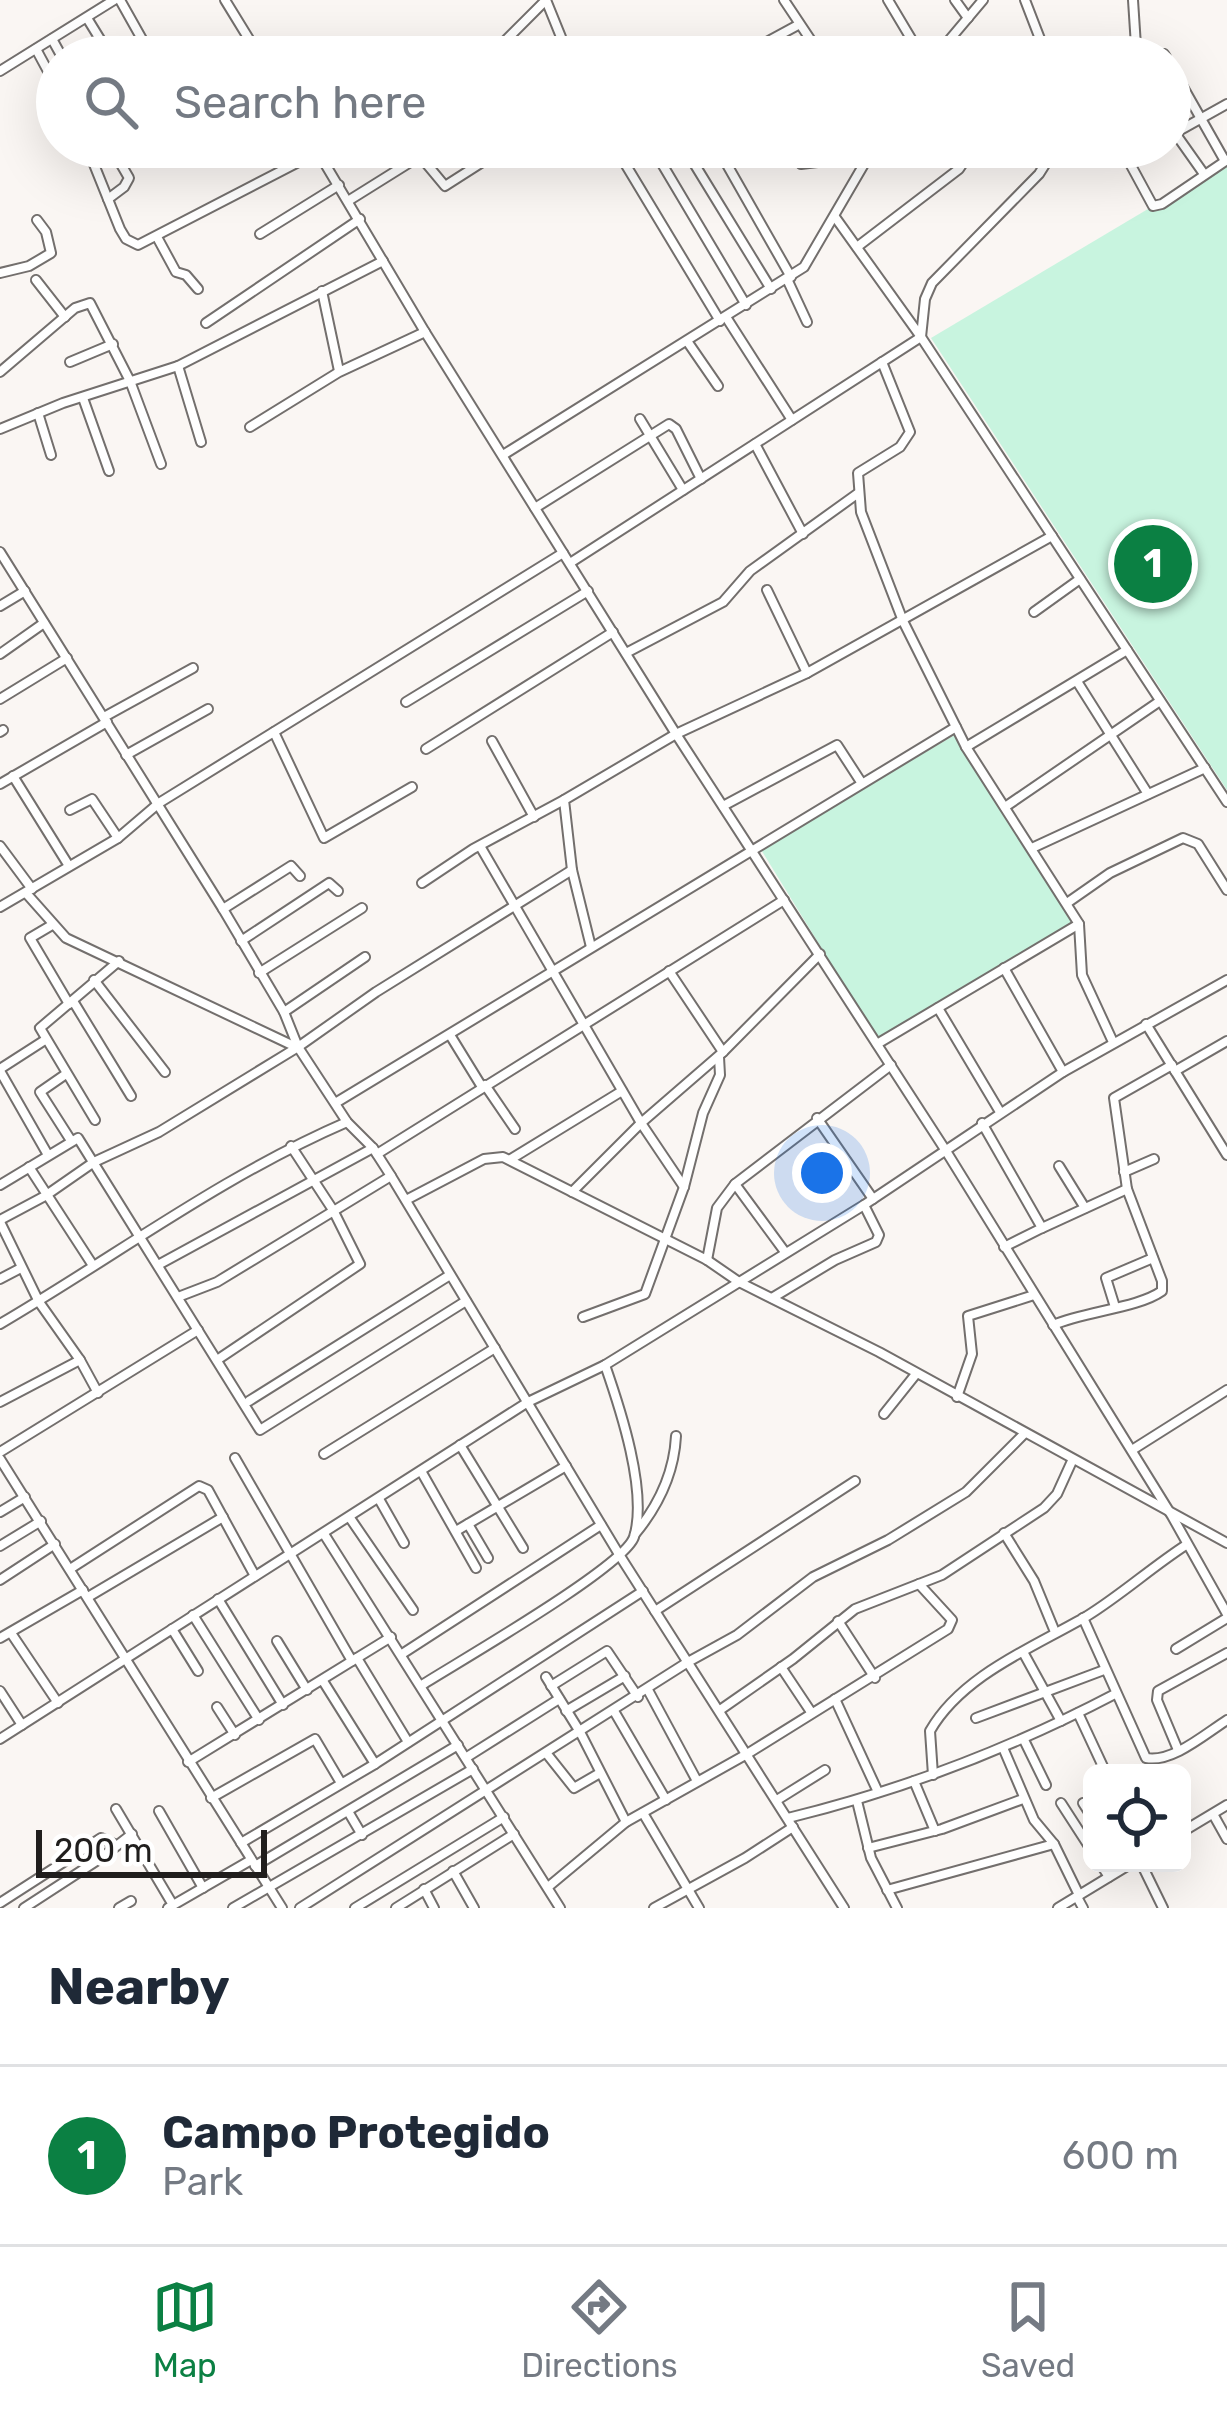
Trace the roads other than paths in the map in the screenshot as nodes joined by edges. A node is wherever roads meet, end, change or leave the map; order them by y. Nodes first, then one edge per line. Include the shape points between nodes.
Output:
1 (117, 0) edge
2 (225, 0) edge
3 (546, 0) edge
4 (784, 0) edge
5 (888, 0) edge
6 (955, 0) edge
7 (983, 0) edge
8 (1025, 0) edge
9 (1133, 0) edge
10 (87, 18) junction
11 (968, 18) junction
12 (798, 25) junction
13 (57, 36) edge
14 (98, 36) edge
15 (139, 36) edge
16 (247, 36) edge
17 (509, 36) edge
18 (561, 36) edge
19 (778, 36) edge
20 (806, 36) edge
21 (909, 36) edge
22 (953, 36) edge
23 (1039, 36) edge
24 (1135, 36) edge
25 (36, 49) edge
26 (0, 71) edge
27 (1191, 99) edge
28 (1227, 104) edge
29 (1202, 118) junction
30 (1191, 122) edge
31 (1191, 155) edge
32 (1226, 160) edge
33 (97, 168) edge
34 (124, 168) edge
35 (284, 168) edge
36 (328, 168) edge
37 (398, 168) edge
38 (434, 168) edge
39 (472, 168) edge
40 (628, 168) edge
41 (664, 168) edge
42 (698, 168) edge
43 (729, 168) edge
44 (862, 168) edge
45 (960, 168) edge
46 (1043, 168) edge
47 (1132, 168) edge
48 (1204, 174) junction
49 (339, 185) junction
50 (108, 199) junction
51 (348, 201) junction
52 (835, 217) junction
53 (360, 219) junction
54 (37, 220) dead end
55 (260, 234) dead end
56 (157, 237) junction
57 (856, 247) junction
58 (383, 261) junction
59 (0, 273) edge
60 (789, 278) junction
61 (36, 280) dead end
62 (198, 289) dead end
63 (771, 289) junction
64 (322, 291) junction
65 (746, 305) junction
66 (65, 316) junction
67 (723, 319) junction
68 (806, 322) dead end
69 (206, 323) dead end
70 (425, 332) junction
71 (921, 337) junction
72 (687, 341) junction
73 (113, 344) junction
74 (0, 355) edge
75 (70, 362) dead end
76 (882, 362) junction
77 (9, 364) junction
78 (178, 365) junction
79 (0, 372) edge
80 (339, 372) junction
81 (130, 381) junction
82 (718, 386) dead end
83 (82, 398) junction
84 (38, 413) junction
85 (640, 419) dead end
86 (792, 420) junction
87 (250, 427) dead end
88 (0, 429) edge
89 (649, 436) junction
90 (202, 442) dead end
91 (755, 444) junction
92 (51, 455) dead end
93 (503, 455) junction
94 (161, 464) dead end
95 (109, 471) dead end
96 (700, 479) junction
97 (683, 490) junction
98 (859, 493) junction
99 (535, 508) junction
100 (803, 534) junction
101 (1052, 536) junction
102 (0, 552) edge
103 (563, 553) junction
104 (570, 563) junction
105 (10, 568) junction
106 (0, 574) edge
107 (1081, 579) junction
108 (767, 590) dead end
109 (25, 591) junction
110 (588, 591) junction
111 (0, 606) edge
112 (1034, 612) dead end
113 (903, 621) junction
114 (44, 623) junction
115 (613, 632) junction
116 (1127, 650) junction
117 (626, 652) junction
118 (0, 654) edge
119 (67, 658) junction
120 (193, 668) dead end
121 (807, 673) junction
122 (1078, 682) junction
123 (0, 699) edge
124 (1160, 701) junction
125 (406, 703) dead end
126 (208, 709) dead end
127 (105, 720) junction
128 (956, 728) junction
129 (274, 732) junction
130 (676, 734) junction
131 (1111, 735) junction
132 (492, 741) dead end
133 (966, 746) junction
134 (426, 749) dead end
135 (126, 755) junction
136 (1205, 769) junction
137 (13, 776) junction
138 (861, 782) junction
139 (0, 784) edge
140 (412, 787) dead end
141 (1148, 794) junction
142 (565, 800) junction
143 (1227, 802) edge
144 (159, 803) junction
145 (723, 806) junction
146 (1005, 807) junction
147 (70, 810) dead end
148 (534, 817) junction
149 (118, 838) junction
150 (480, 845) junction
151 (0, 846) edge
152 (1032, 848) junction
153 (750, 849) junction
154 (69, 866) junction
155 (572, 870) junction
156 (300, 875) dead end
157 (422, 883) dead end
158 (1227, 890) edge
159 (29, 891) junction
160 (338, 891) dead end
161 (784, 900) junction
162 (3, 901) edge
163 (1066, 903) junction
164 (515, 906) junction
165 (362, 908) dead end
166 (223, 910) junction
167 (1079, 924) junction
168 (52, 925) junction
169 (242, 940) junction
170 (591, 946) junction
171 (820, 955) junction
172 (365, 957) dead end
173 (119, 961) junction
174 (1004, 968) junction
175 (553, 970) junction
176 (669, 971) junction
177 (259, 973) junction
178 (94, 980) junction
179 (1227, 980) edge
180 (71, 1002) junction
181 (938, 1008) junction
182 (284, 1012) junction
183 (1146, 1024) junction
184 (584, 1026) junction
185 (451, 1035) junction
186 (45, 1040) junction
187 (1227, 1041) edge
188 (1113, 1042) junction
189 (877, 1044) junction
190 (298, 1047) junction
191 (721, 1054) junction
192 (891, 1065) junction
193 (1173, 1068) junction
194 (0, 1070) edge
195 (165, 1072) dead end
196 (1064, 1072) junction
197 (66, 1074) junction
198 (483, 1086) junction
199 (622, 1091) junction
200 (131, 1096) dead end
201 (337, 1102) junction
202 (1000, 1112) junction
203 (817, 1118) junction
204 (94, 1120) dead end
205 (347, 1122) junction
206 (641, 1124) junction
207 (982, 1124) junction
208 (515, 1129) dead end
209 (70, 1139) junction
210 (291, 1146) junction
211 (375, 1151) junction
212 (946, 1151) junction
213 (47, 1155) junction
214 (1227, 1155) edge
215 (510, 1159) junction
216 (1154, 1159) dead end
217 (94, 1162) junction
218 (1059, 1166) dead end
219 (29, 1167) junction
220 (1124, 1172) junction
221 (391, 1176) junction
222 (314, 1180) junction
223 (1, 1183) edge
224 (734, 1184) junction
225 (684, 1187) junction
226 (1127, 1189) junction
227 (572, 1192) junction
228 (45, 1196) junction
229 (406, 1200) junction
230 (869, 1202) junction
231 (1085, 1208) junction
232 (333, 1210) junction
233 (0, 1221) edge
234 (1042, 1228) junction
235 (140, 1235) junction
236 (664, 1240) junction
237 (1004, 1247) junction
238 (785, 1252) junction
239 (1154, 1258) junction
240 (707, 1260) junction
241 (92, 1264) junction
242 (158, 1265) junction
243 (21, 1268) junction
244 (450, 1275) junction
245 (0, 1279) edge
246 (739, 1282) junction
247 (1034, 1295) junction
248 (178, 1297) junction
249 (772, 1298) junction
250 (466, 1301) junction
251 (39, 1302) junction
252 (1115, 1307) junction
253 (584, 1317) dead end
254 (0, 1324) edge
255 (1053, 1325) junction
256 (198, 1330) junction
257 (495, 1348) junction
258 (80, 1360) junction
259 (217, 1360) junction
260 (605, 1365) junction
261 (916, 1373) junction
262 (1227, 1390) edge
263 (98, 1393) junction
264 (957, 1396) junction
265 (249, 1401) dead end
266 (0, 1402) edge
267 (529, 1402) junction
268 (884, 1414) dead end
269 (1023, 1435) junction
270 (676, 1436) dead end
271 (460, 1445) junction
272 (1132, 1450) junction
273 (324, 1454) dead end
274 (0, 1455) edge
275 (235, 1458) dead end
276 (1072, 1461) junction
277 (566, 1466) junction
278 (422, 1471) junction
279 (855, 1481) dead end
280 (25, 1497) junction
281 (379, 1498) junction
282 (498, 1506) junction
283 (0, 1512) edge
284 (1172, 1516) junction
285 (223, 1517) junction
286 (350, 1519) junction
287 (41, 1521) junction
288 (468, 1525) junction
289 (602, 1525) junction
290 (455, 1531) junction
291 (1004, 1533) junction
292 (324, 1534) junction
293 (634, 1535) junction
294 (1225, 1539) edge
295 (55, 1544) junction
296 (404, 1544) dead end
297 (1186, 1545) junction
298 (0, 1546) edge
299 (524, 1548) dead end
300 (293, 1552) junction
301 (620, 1556) junction
302 (488, 1558) dead end
303 (476, 1568) dead end
304 (70, 1569) junction
305 (255, 1576) junction
306 (0, 1580) edge
307 (919, 1584) junction
308 (643, 1591) junction
309 (86, 1594) junction
310 (218, 1599) junction
311 (413, 1610) dead end
312 (655, 1611) junction
313 (193, 1615) junction
314 (1227, 1616) edge
315 (1083, 1618) junction
316 (838, 1621) junction
317 (172, 1629) junction
318 (1054, 1632) junction
319 (11, 1633) junction
320 (391, 1637) junction
321 (0, 1638) edge
322 (277, 1641) dead end
323 (1176, 1648) dead end
324 (1024, 1652) junction
325 (1227, 1653) edge
326 (402, 1654) junction
327 (354, 1659) junction
328 (124, 1661) junction
329 (688, 1662) junction
330 (781, 1667) junction
331 (1104, 1670) junction
332 (199, 1671) dead end
333 (625, 1676) junction
334 (875, 1678) junction
335 (323, 1681) junction
336 (422, 1685) junction
337 (308, 1690) junction
338 (648, 1690) junction
339 (1045, 1690) junction
340 (0, 1691) edge
341 (1114, 1694) junction
342 (638, 1697) junction
343 (835, 1699) junction
344 (559, 1700) junction
345 (58, 1702) junction
346 (283, 1705) junction
347 (217, 1707) dead end
348 (720, 1710) junction
349 (566, 1711) junction
350 (614, 1711) junction
351 (811, 1712) junction
352 (1078, 1713) junction
353 (976, 1718) dead end
354 (259, 1720) junction
355 (443, 1720) junction
356 (1227, 1720) edge
357 (1061, 1721) junction
358 (22, 1725) junction
359 (580, 1732) junction
360 (235, 1735) junction
361 (0, 1738) edge
362 (1024, 1740) junction
363 (408, 1742) junction
364 (458, 1744) junction
365 (1004, 1750) junction
366 (1178, 1750) junction
367 (547, 1754) junction
368 (747, 1754) junction
369 (466, 1757) junction
370 (188, 1762) junction
371 (375, 1764) junction
372 (1102, 1764) edge
373 (473, 1769) junction
374 (825, 1770) dead end
375 (600, 1773) junction
376 (934, 1775) junction
377 (697, 1781) junction
378 (914, 1781) junction
379 (341, 1783) junction
380 (1046, 1785) dead end
381 (488, 1791) junction
382 (878, 1792) junction
383 (211, 1798) junction
384 (1023, 1798) junction
385 (666, 1800) junction
386 (777, 1800) junction
387 (857, 1801) junction
388 (1061, 1803) dead end
389 (1227, 1805) edge
390 (116, 1809) dead end
391 (159, 1810) dead end
392 (349, 1813) junction
393 (643, 1813) junction
394 (1213, 1814) junction
395 (504, 1817) junction
396 (626, 1822) junction
397 (790, 1822) junction
398 (1191, 1827) edge
399 (935, 1831) junction
400 (132, 1834) junction
401 (362, 1834) junction
402 (514, 1834) junction
403 (1083, 1837) edge
404 (1227, 1839) edge
405 (114, 1844) junction
406 (241, 1844) junction
407 (1054, 1844) junction
408 (868, 1848) junction
409 (253, 1863) junction
410 (453, 1870) junction
411 (1106, 1872) edge
412 (1116, 1872) edge
413 (1146, 1872) edge
414 (1109, 1877) junction
415 (548, 1887) junction
416 (203, 1888) junction
417 (270, 1888) junction
418 (424, 1888) junction
419 (688, 1888) junction
420 (887, 1890) junction
421 (1078, 1896) junction
422 (131, 1900) dead end
423 (0, 1903) edge
424 (842, 1904) edge
425 (171, 1906) edge
426 (24, 1908) edge
427 (119, 1908) edge
428 (233, 1908) edge
429 (282, 1908) edge
430 (300, 1908) edge
431 (355, 1908) edge
432 (396, 1908) edge
433 (434, 1908) edge
434 (475, 1908) edge
435 (560, 1908) edge
436 (654, 1908) edge
437 (699, 1908) edge
438 (825, 1908) edge
439 (897, 1908) edge
440 (1058, 1908) edge
441 (1083, 1908) edge
442 (1163, 1908) edge

1 - 10 street
1 - 15 street
2 - 16 street
3 - 17 street
3 - 18 street
4 - 12 street
5 - 21 street
6 - 11 street
7 - 11 street
8 - 23 street
9 - 24 street
10 - 13 street
10 - 14 street
11 - 22 street
12 - 19 street
12 - 20 street
25 - 26 street
27 - 29 street
28 - 29 street
29 - 30 street
29 - 32 street
31 - 48 street
32 - 48 street
33 - 50 street
34 - 50 street via 129,178
35 - 56 street
36 - 49 street
37 - 51 street
38 - 39 street via 445,186
40 - 67 street
41 - 65 street
42 - 63 street
43 - 60 street
44 - 52 street
45 - 57 street
46 - 71 street via 932,283
47 - 48 street via 1153,206
49 - 51 street
49 - 55 street
50 - 56 street via 132,244
51 - 53 street
52 - 57 street
52 - 60 street via 810,261
53 - 58 street
53 - 69 street
54 - 59 street via 50,255
56 - 62 street via 176,272
57 - 71 street
58 - 64 street
58 - 70 street
60 - 63 street
60 - 68 street
61 - 66 street
63 - 65 street
64 - 78 street
64 - 80 street
65 - 67 street
66 - 73 street via 90,303
66 - 77 street
67 - 72 street
67 - 86 street
70 - 80 street
70 - 93 street
71 - 76 street
71 - 101 street
72 - 82 street
72 - 93 street
73 - 75 street
73 - 81 street
74 - 77 street
76 - 86 street
76 - 98 street via 910,432 858,473
77 - 79 street
78 - 81 street
78 - 90 street
80 - 87 street
81 - 83 street
81 - 94 street
83 - 84 street
83 - 95 street
84 - 88 street
84 - 92 street
85 - 89 street
86 - 91 street
89 - 96 street via 675,426
89 - 97 street
89 - 99 street
91 - 96 street
91 - 100 street
93 - 99 street
96 - 97 street
97 - 104 street
98 - 100 street
98 - 113 street via 873,554
99 - 103 street
100 - 117 street via 723,602
101 - 107 street
101 - 113 street
102 - 105 street
103 - 104 street
103 - 129 street
104 - 110 street
105 - 106 street
105 - 109 street
107 - 112 street
107 - 116 street
108 - 121 street
109 - 111 street
109 - 114 street
110 - 115 street
110 - 125 street
113 - 121 street
113 - 128 street
114 - 118 street
114 - 119 street
115 - 117 street
115 - 134 street
116 - 122 street
116 - 124 street
117 - 130 street
119 - 123 street
119 - 127 street
120 - 127 street
121 - 130 street
122 - 131 street
122 - 133 street
124 - 131 street
124 - 136 street
126 - 135 street
127 - 135 street
127 - 137 street
128 - 133 street
128 - 138 street
129 - 140 street via 324,838
129 - 144 street
130 - 142 street
130 - 145 street
131 - 141 street
131 - 146 street
132 - 148 street
133 - 146 street
135 - 144 street
136 - 141 street
136 - 143 street
137 - 139 street
137 - 154 street
138 - 145 street via 837,745
138 - 153 street
141 - 152 street
142 - 148 street
142 - 155 street
144 - 149 street
144 - 166 street
145 - 153 street
146 - 152 street
147 - 149 street via 92,799
148 - 150 street
149 - 154 street
150 - 157 street
150 - 164 street
151 - 159 street
152 - 163 street
153 - 161 street
153 - 170 street
154 - 159 street
155 - 164 street
155 - 170 street
156 - 166 street via 291,866
158 - 163 street via 1198,844 1183,838
159 - 162 street
159 - 168 street
160 - 169 street via 329,883
161 - 171 street
161 - 176 street
163 - 167 street
164 - 175 street
164 - 190 street
165 - 177 street
166 - 169 street
167 - 174 street
167 - 188 street via 1082,975
168 - 173 street
168 - 180 street via 30,938
169 - 177 street
170 - 175 street
171 - 189 street
171 - 191 street
172 - 182 street
173 - 178 street
173 - 190 street
174 - 181 street
174 - 196 street
175 - 184 street
175 - 185 street
176 - 184 street
176 - 191 street
177 - 182 street
178 - 180 street
178 - 195 street
179 - 183 street
180 - 186 street via 40,1028
180 - 200 street
181 - 189 street
181 - 202 street
182 - 190 street
183 - 188 street
183 - 193 street
184 - 198 street
184 - 199 street
185 - 198 street
185 - 201 street
186 - 194 street
186 - 197 street
187 - 193 street
188 - 196 street
189 - 192 street
190 - 201 street
190 - 217 street
191 - 206 street
191 - 225 street
192 - 203 street
192 - 212 street
193 - 214 street
193 - 220 street via 1114,1098
194 - 213 street
196 - 202 street
197 - 204 street
197 - 209 street via 40,1092
198 - 208 street
198 - 211 street
199 - 206 street
199 - 215 street
201 - 205 street
202 - 207 street
203 - 224 street
203 - 230 street
205 - 210 street
205 - 211 street
206 - 225 street
206 - 227 street
207 - 212 street
207 - 234 street
209 - 213 street
209 - 217 street via 78,1138
210 - 222 street
210 - 235 street
211 - 221 street
211 - 222 street
212 - 230 street
212 - 237 street
213 - 219 street
215 - 227 street
215 - 229 street via 484,1159
216 - 220 street
217 - 228 street
217 - 235 street
218 - 231 street
219 - 223 street
219 - 228 street
220 - 226 street
221 - 229 street
221 - 232 street
222 - 232 street
222 - 242 street
224 - 238 street
224 - 240 street via 717,1208
225 - 236 street
226 - 231 street
226 - 239 street
227 - 236 street
228 - 233 street
228 - 241 street
229 - 244 street
230 - 238 street
230 - 249 street via 877,1242
231 - 234 street
232 - 248 street via 218,1282
232 - 259 street via 360,1264
233 - 243 street
234 - 237 street
235 - 241 street
235 - 242 street
236 - 240 street
236 - 253 street via 645,1294
237 - 247 street
238 - 246 street
239 - 252 street via 1106,1278
239 - 252 street via 1159,1294
240 - 246 street
241 - 251 street
242 - 248 street
243 - 245 street
243 - 251 street
244 - 250 street
244 - 265 street
246 - 249 street
246 - 260 street
247 - 255 street
247 - 264 street via 968,1316 972,1354
248 - 256 street
249 - 261 street
250 - 257 street
250 - 259 street via 260,1430
251 - 254 street
251 - 258 street
252 - 255 street
255 - 272 street
256 - 259 street
256 - 263 street
257 - 267 street
257 - 273 street
258 - 263 street
258 - 266 street
260 - 267 street
260 - 293 street via 626,1435
261 - 264 street
261 - 268 street
262 - 272 street
263 - 274 street
264 - 269 street
267 - 271 street
267 - 277 street
269 - 276 street
269 - 329 street via 965,1492 813,1577
270 - 293 street via 665,1487
271 - 278 street
271 - 282 street
272 - 284 street
274 - 280 street
275 - 300 street
276 - 284 street
276 - 291 street via 1052,1500
277 - 282 street
277 - 289 street
278 - 281 street
278 - 290 street
279 - 312 street
280 - 283 street
280 - 287 street
281 - 286 street
281 - 296 street
282 - 288 street
282 - 299 street
284 - 294 street
284 - 297 street
285 - 304 street via 200,1486
285 - 305 street
285 - 309 street
286 - 292 street
286 - 311 street
287 - 295 street
287 - 298 street
288 - 290 street
288 - 302 street
289 - 301 street
289 - 326 street
290 - 303 street
291 - 307 street
291 - 318 street
292 - 300 street
292 - 320 street
293 - 301 street
295 - 304 street
295 - 306 street
297 - 314 street
297 - 315 street
300 - 305 street
300 - 327 street
301 - 308 street
301 - 336 street
304 - 309 street
305 - 310 street
307 - 316 street
307 - 334 street via 952,1625
308 - 312 street
308 - 355 street
309 - 319 street
309 - 328 street
310 - 313 street
310 - 346 street
312 - 329 street
313 - 317 street
313 - 354 street
314 - 323 street
315 - 318 street
315 - 331 street
316 - 330 street
316 - 334 street
317 - 328 street
317 - 332 street
318 - 324 street
319 - 321 street
319 - 345 street
320 - 326 street
320 - 327 street
322 - 337 street
324 - 339 street
324 - 376 street via 936,1720 928,1740
325 - 366 street via 1158,1690
326 - 336 street
327 - 335 street
327 - 363 street
328 - 345 street
328 - 370 street
329 - 338 street
329 - 348 street
330 - 348 street
330 - 351 street
331 - 339 street
331 - 341 street
333 - 342 street
333 - 344 street via 607,1651 548,1681
333 - 349 street
334 - 343 street
335 - 337 street
335 - 371 street
336 - 355 street
337 - 346 street
338 - 342 street
338 - 377 street
339 - 353 street
339 - 357 street
340 - 358 street
341 - 352 street
341 - 366 street via 1146,1759
342 - 350 street
343 - 351 street
343 - 382 street
344 - 349 street
344 - 369 street
345 - 358 street
346 - 354 street
347 - 360 street
348 - 368 street
349 - 359 street
350 - 359 street
350 - 385 street
351 - 368 street
352 - 357 street
352 - 372 street
354 - 360 street
355 - 363 street
355 - 364 street
356 - 366 street
357 - 362 street
358 - 361 street
359 - 367 street
359 - 375 street
360 - 370 street
362 - 365 street
362 - 380 street
363 - 371 street
364 - 369 street
364 - 392 street
365 - 376 street
365 - 384 street
367 - 375 street via 574,1788
367 - 381 street
368 - 377 street
368 - 386 street
369 - 373 street
370 - 383 street
371 - 379 street
373 - 381 street
373 - 401 street
374 - 386 street
375 - 396 street
376 - 378 street
377 - 385 street
378 - 382 street
378 - 399 street
379 - 383 street via 315,1738
379 - 406 street
381 - 395 street
381 - 430 street
382 - 387 street
383 - 406 street
384 - 399 street
384 - 407 street
385 - 393 street
386 - 397 street
387 - 397 street
387 - 408 street
388 - 403 street
389 - 394 street
390 - 400 street
391 - 416 street
392 - 401 street
392 - 409 street
393 - 396 street
393 - 419 street
394 - 398 street
394 - 404 street
395 - 402 street
395 - 431 street
396 - 415 street
397 - 419 street
397 - 424 street
399 - 408 street
400 - 405 street
400 - 425 street
401 - 417 street
402 - 410 street
402 - 415 street
405 - 423 street via 101,1838
405 - 426 street
406 - 409 street
407 - 420 street
407 - 421 street
408 - 420 street
409 - 416 street
409 - 417 street
410 - 418 street
410 - 434 street
411 - 414 street
412 - 414 street
413 - 442 street
414 - 421 street
415 - 435 street
416 - 425 street
417 - 428 street
417 - 429 street
418 - 432 street
418 - 433 street
419 - 436 street
419 - 437 street
420 - 439 street
421 - 440 street
421 - 441 street
422 - 427 street
424 - 438 street

